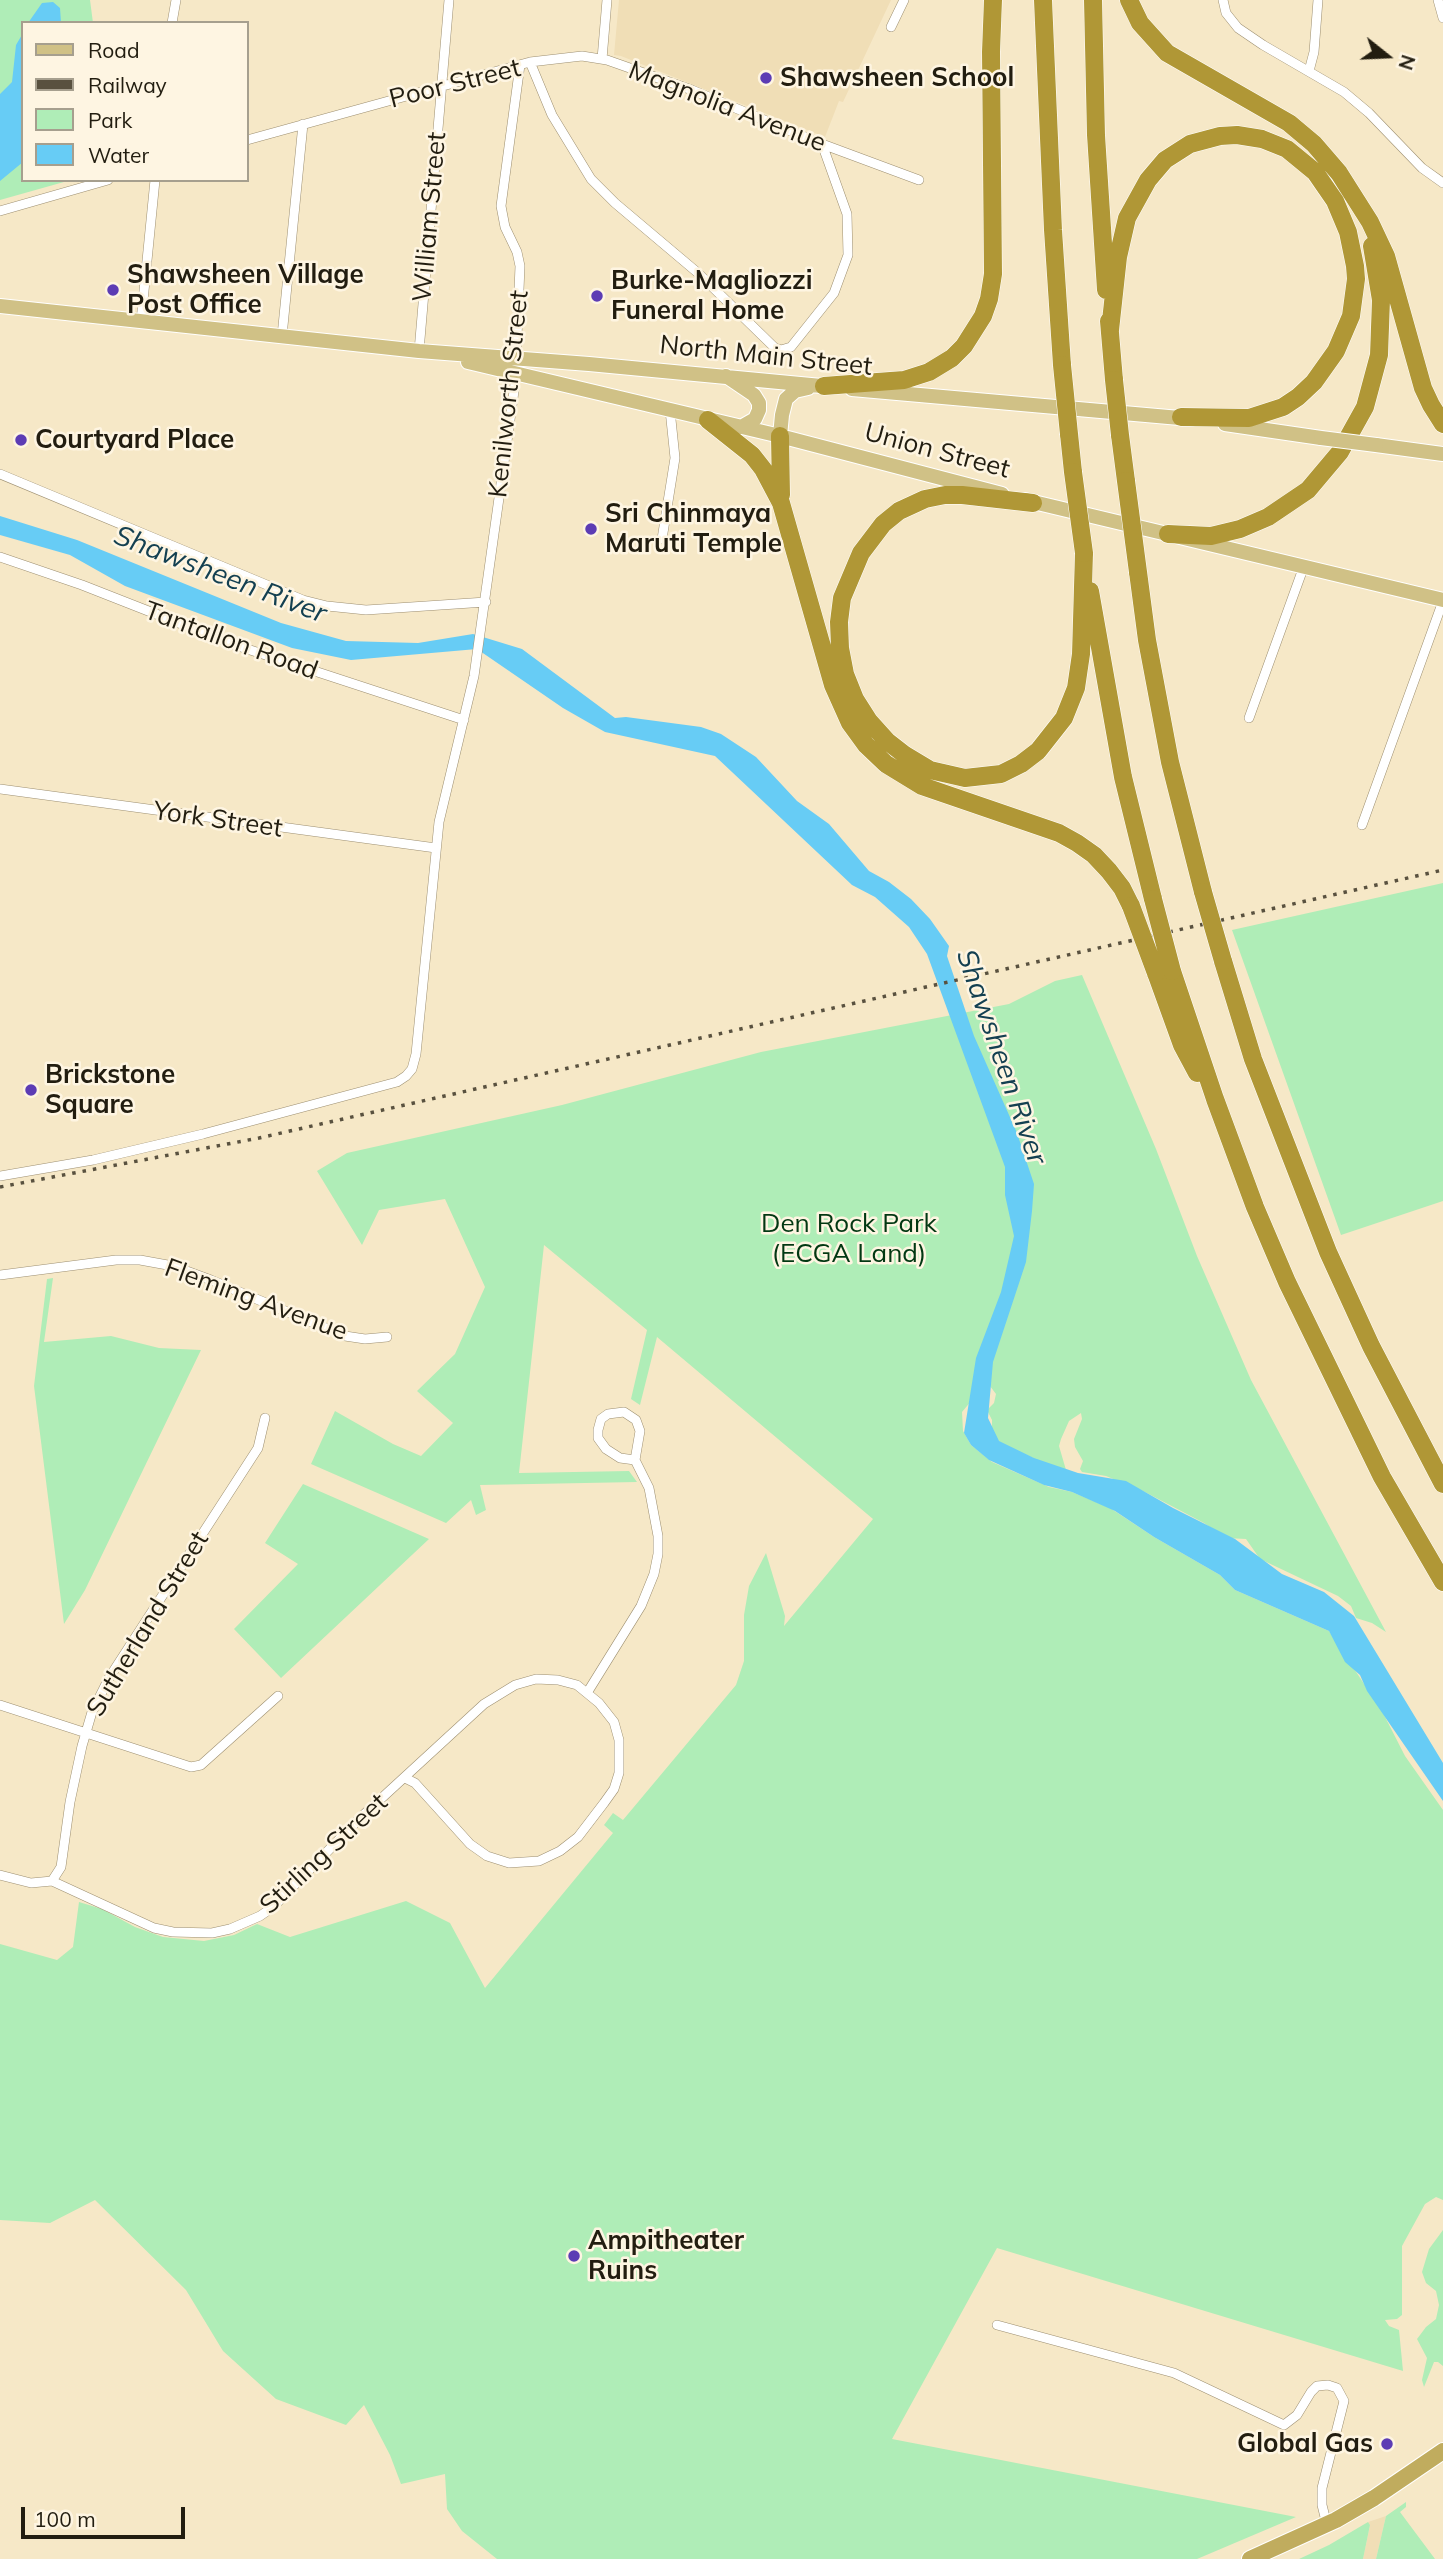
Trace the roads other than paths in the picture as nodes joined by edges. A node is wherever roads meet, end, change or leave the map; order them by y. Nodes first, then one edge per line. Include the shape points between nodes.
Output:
1 (176, 0) edge
2 (449, 0) edge
3 (607, 0) edge
4 (905, 0) edge
5 (993, 0) edge
6 (1042, 0) edge
7 (1093, 0) edge
8 (1129, 0) edge
9 (1223, 0) edge
10 (1318, 0) edge
11 (1438, 0) edge
12 (1443, 18) edge
13 (172, 21) edge
14 (891, 27) dead end
15 (603, 55) junction
16 (530, 62) junction
17 (520, 65) junction
18 (1309, 71) junction
19 (442, 85) junction
20 (303, 124) junction
21 (248, 140) edge
22 (822, 144) junction
23 (919, 180) dead end
24 (101, 182) edge
25 (155, 182) edge
26 (1443, 183) edge
27 (1352, 192) junction
28 (0, 211) edge
29 (0, 306) edge
30 (141, 321) junction
31 (1110, 330) junction
32 (282, 336) junction
33 (419, 351) junction
34 (517, 366) junction
35 (725, 376) junction
36 (824, 386) junction
37 (670, 410) junction
38 (1181, 417) junction
39 (708, 420) junction
40 (1443, 424) edge
41 (741, 427) junction
42 (780, 436) junction
43 (1443, 454) edge
44 (0, 474) edge
45 (781, 503) junction
46 (1033, 503) junction
47 (1168, 534) junction
48 (662, 539) dead end
49 (1084, 553) junction
50 (0, 557) edge
51 (1304, 566) junction
52 (1443, 601) edge
53 (486, 602) junction
54 (1249, 718) dead end
55 (464, 720) junction
56 (0, 789) edge
57 (1362, 825) dead end
58 (436, 848) junction
59 (1164, 972) junction
60 (0, 1176) edge
61 (0, 1275) edge
62 (387, 1337) dead end
63 (265, 1418) dead end
64 (635, 1460) junction
65 (1443, 1484) edge
66 (1443, 1582) edge
67 (587, 1693) junction
68 (278, 1696) dead end
69 (0, 1705) edge
70 (85, 1733) junction
71 (405, 1778) junction
72 (0, 1875) edge
73 (52, 1881) junction
74 (997, 2325) dead end
75 (1442, 2456) edge
76 (1328, 2530) junction
77 (1250, 2559) edge
78 (1276, 2559) edge

1 - 13 street
2 - 19 street, William Street
3 - 15 street
4 - 14 street
5 - 36 highway via 993,274 979,324 958,352 929,372 904,380
6 - 49 highway, bridge via 1062,365
7 - 31 highway via 1100,220
8 - 27 highway via 1140,23 1167,53 1289,123 1320,150
9 - 18 street via 1238,28
10 - 18 street
11 - 12 street
15 - 16 street, Magnolia Avenue
15 - 22 street, Magnolia Avenue
16 - 17 street, Poor Street
16 - 22 street, Poor Street via 556,123 591,179 775,348 784,350 834,293 849,255 847,214
17 - 19 street, Poor Street
17 - 34 street, Kenilworth Street via 501,206 520,266
18 - 26 street via 1361,106
19 - 20 street, Poor Street
19 - 33 street, William Street
20 - 21 street, Poor Street
20 - 32 street
22 - 23 street, Magnolia Avenue
24 - 28 street
25 - 30 street
27 - 40 highway via 1386,256 1423,388
27 - 47 highway via 1368,234 1381,300 1379,355 1358,422 1319,478 1282,509 1226,533
29 - 30 main road
30 - 32 main road
31 - 38 highway via 1127,218 1165,160 1190,144 1237,135 1287,149 1315,172 1335,201 1355,266 1350,316 1336,352 1314,382 1283,407 1249,418
31 - 65 highway, bridge via 1149,652 1170,762 1203,892 1253,1059 1328,1252
32 - 33 main road
33 - 34 main road, Union Street
34 - 35 main road, North Main Street
34 - 37 main road, Union Street
34 - 53 street, Kenilworth Street
35 - 36 main road, North Main Street
35 - 41 main road via 754,395 758,403 755,419
36 - 38 main road, North Main Street
36 - 42 main road via 788,396
37 - 39 main road, Union Street
37 - 48 street via 675,458
38 - 43 main road, North Main Street, bridge
39 - 41 main road, Union Street
39 - 45 highway via 752,455
41 - 42 main road, Union Street
42 - 45 highway
42 - 46 main road, Union Street
44 - 53 street via 310,602 366,610
45 - 59 highway, bridge via 833,685 866,745 886,764 922,786 1077,843 1122,888
46 - 47 main road, Union Street
46 - 49 highway via 933,496 899,511 867,542 842,598 839,635 850,686 878,732 914,762 956,777 1002,774 1030,758 1058,727 1076,688
47 - 51 main road, Union Street
49 - 59 highway, bridge via 1113,727 1153,900
50 - 55 street, Tantallon Road via 235,645
51 - 52 main road, Union Street
51 - 54 street
52 - 57 street
53 - 55 street
55 - 58 street
56 - 58 street, York Street
58 - 60 street via 416,1054 406,1076 191,1137
59 - 66 highway via 1182,1045 1215,1099 1287,1282 1382,1477
61 - 62 street, Fleming Avenue via 140,1260 211,1280 345,1336
63 - 70 street, Sutherland Street via 258,1448 110,1678
64 - 64 street via 620,1458 598,1438 601,1419 608,1413 624,1412 636,1420 640,1431
64 - 67 street via 654,1511 658,1536 654,1574 641,1606
67 - 71 street, Stirling Street via 558,1680 536,1679 515,1685 484,1704
67 - 71 street, Stirling Street via 614,1722 619,1773 614,1788 578,1837 539,1861 509,1863 487,1856
68 - 70 street via 201,1765 191,1767
69 - 70 street
70 - 73 street, Sutherland Street via 69,1802 61,1867
71 - 73 street, Stirling Street via 273,1907 230,1929 193,1933 154,1927
72 - 73 street, Stirling Street via 31,1883
74 - 76 street via 1174,2373 1284,2425 1317,2386 1337,2388 1344,2401 1343,2414 1322,2488
75 - 76 highway
76 - 77 highway
76 - 78 highway

